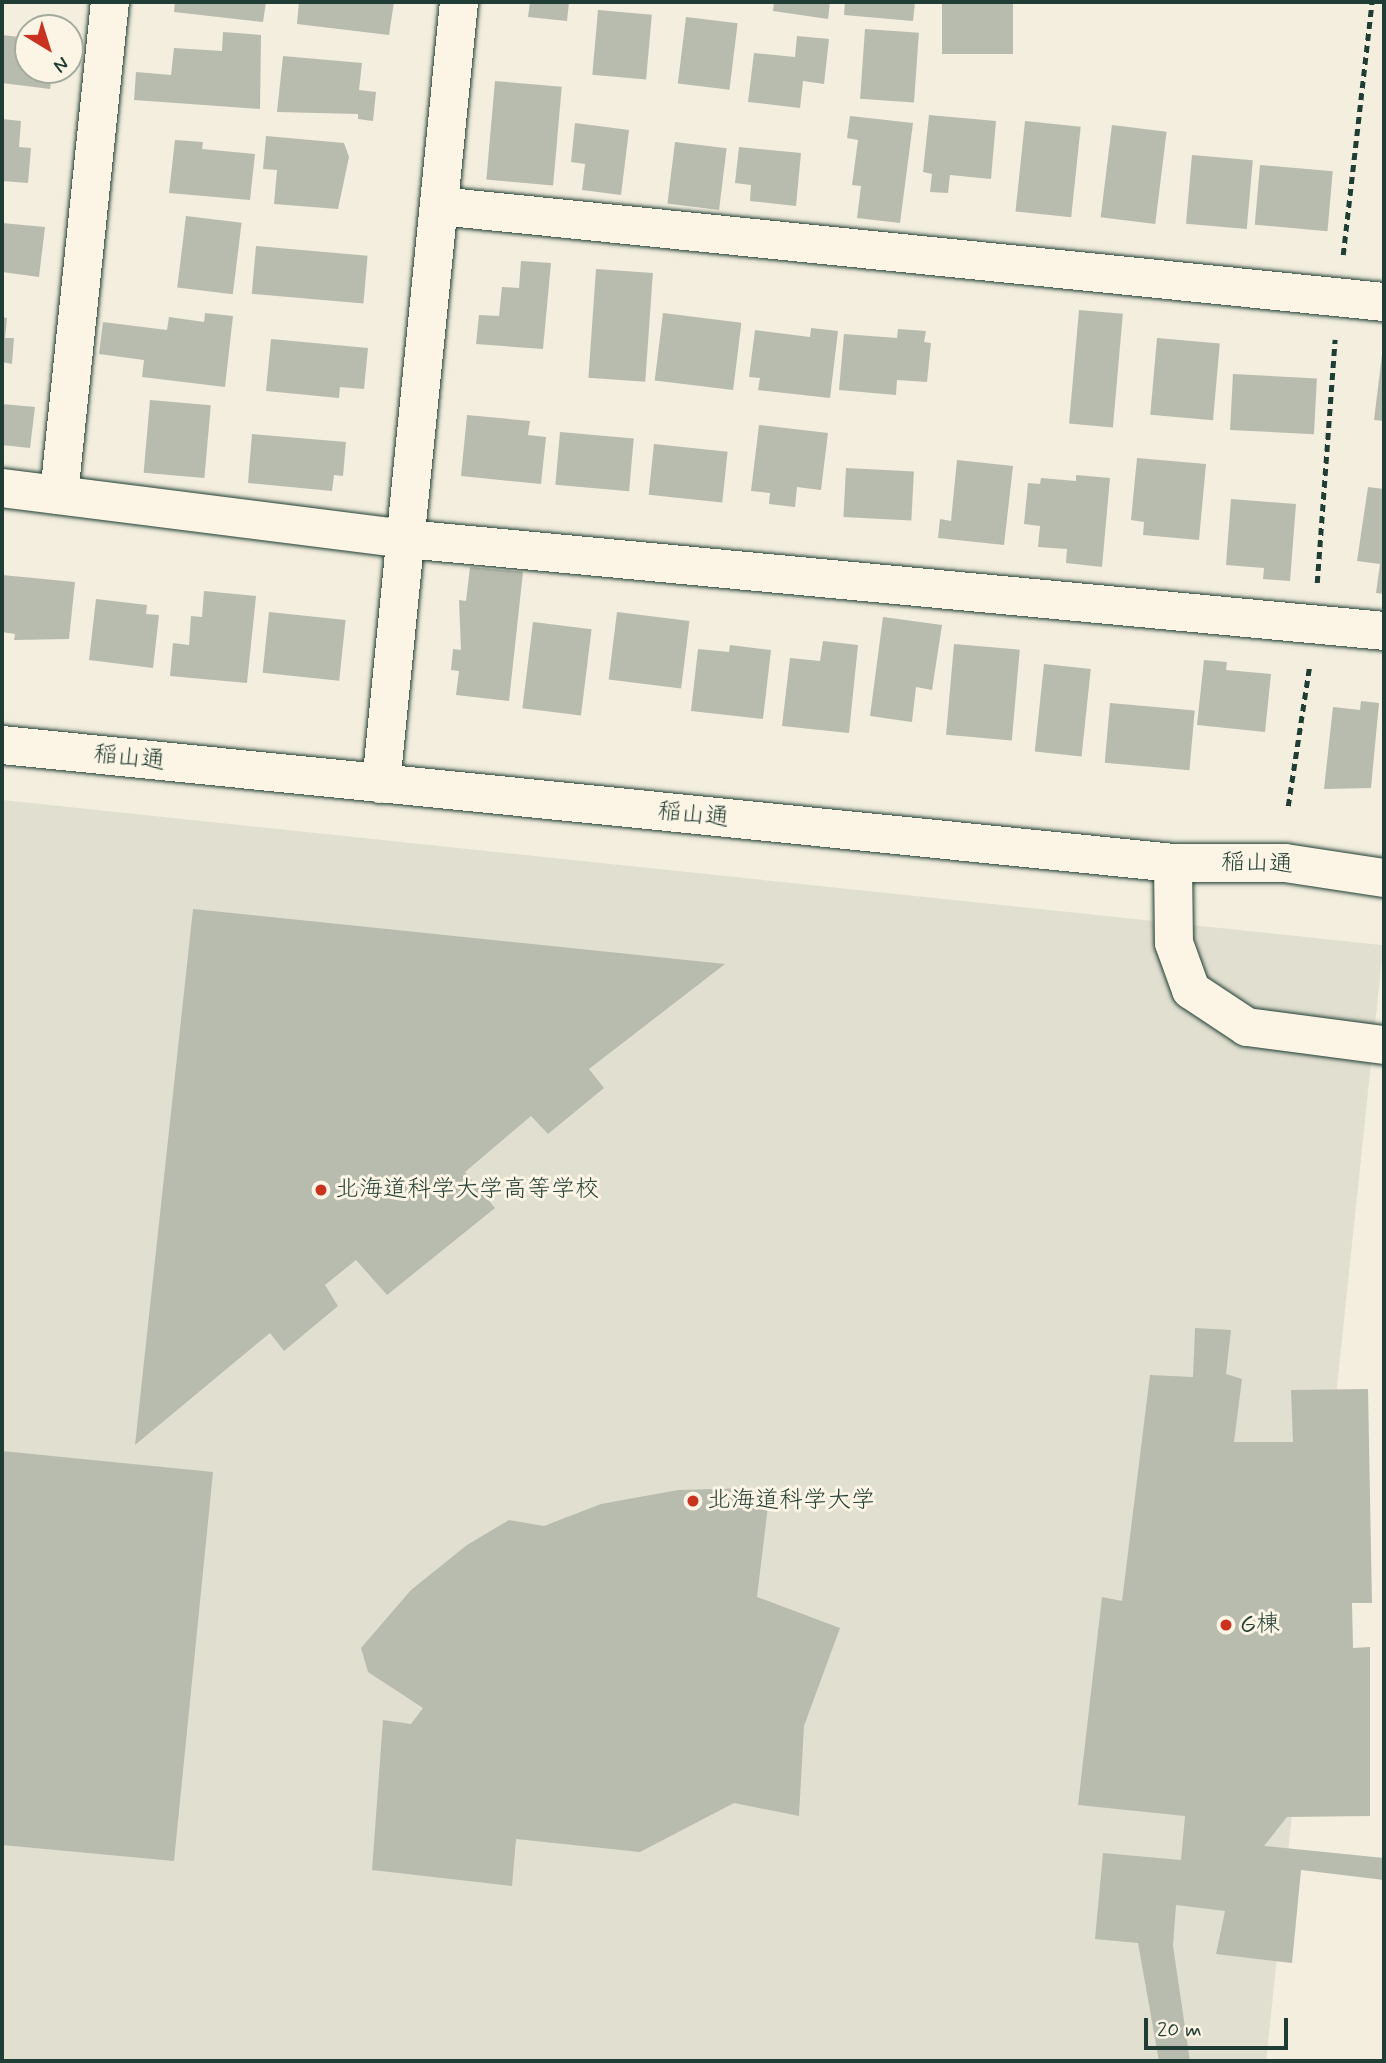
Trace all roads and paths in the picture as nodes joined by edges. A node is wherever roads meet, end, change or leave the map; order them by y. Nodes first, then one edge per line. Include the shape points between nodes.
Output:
1 (110, 2) edge
2 (460, 2) edge
3 (1372, 2) edge
4 (439, 206) junction
5 (1338, 298) junction
6 (1384, 302) edge
7 (2, 488) edge
8 (59, 495) junction
9 (406, 539) junction
10 (1317, 588) dead end
11 (1384, 631) edge
12 (1311, 655) dead end
13 (2, 745) edge
14 (381, 784) junction
15 (1288, 806) dead end
16 (1172, 863) junction
17 (1384, 878) edge
18 (1384, 1045) edge

1 - 8 street
2 - 4 street
3 - 5 path
4 - 5 street
4 - 9 street
5 - 6 street
5 - 10 path
7 - 8 street
8 - 9 street
9 - 11 street
9 - 14 street
12 - 15 path
13 - 14 street, 稲山通
14 - 16 street, 稲山通
16 - 17 street, 稲山通 via 1285,863
16 - 18 street via 1174,943 1192,990 1247,1027

